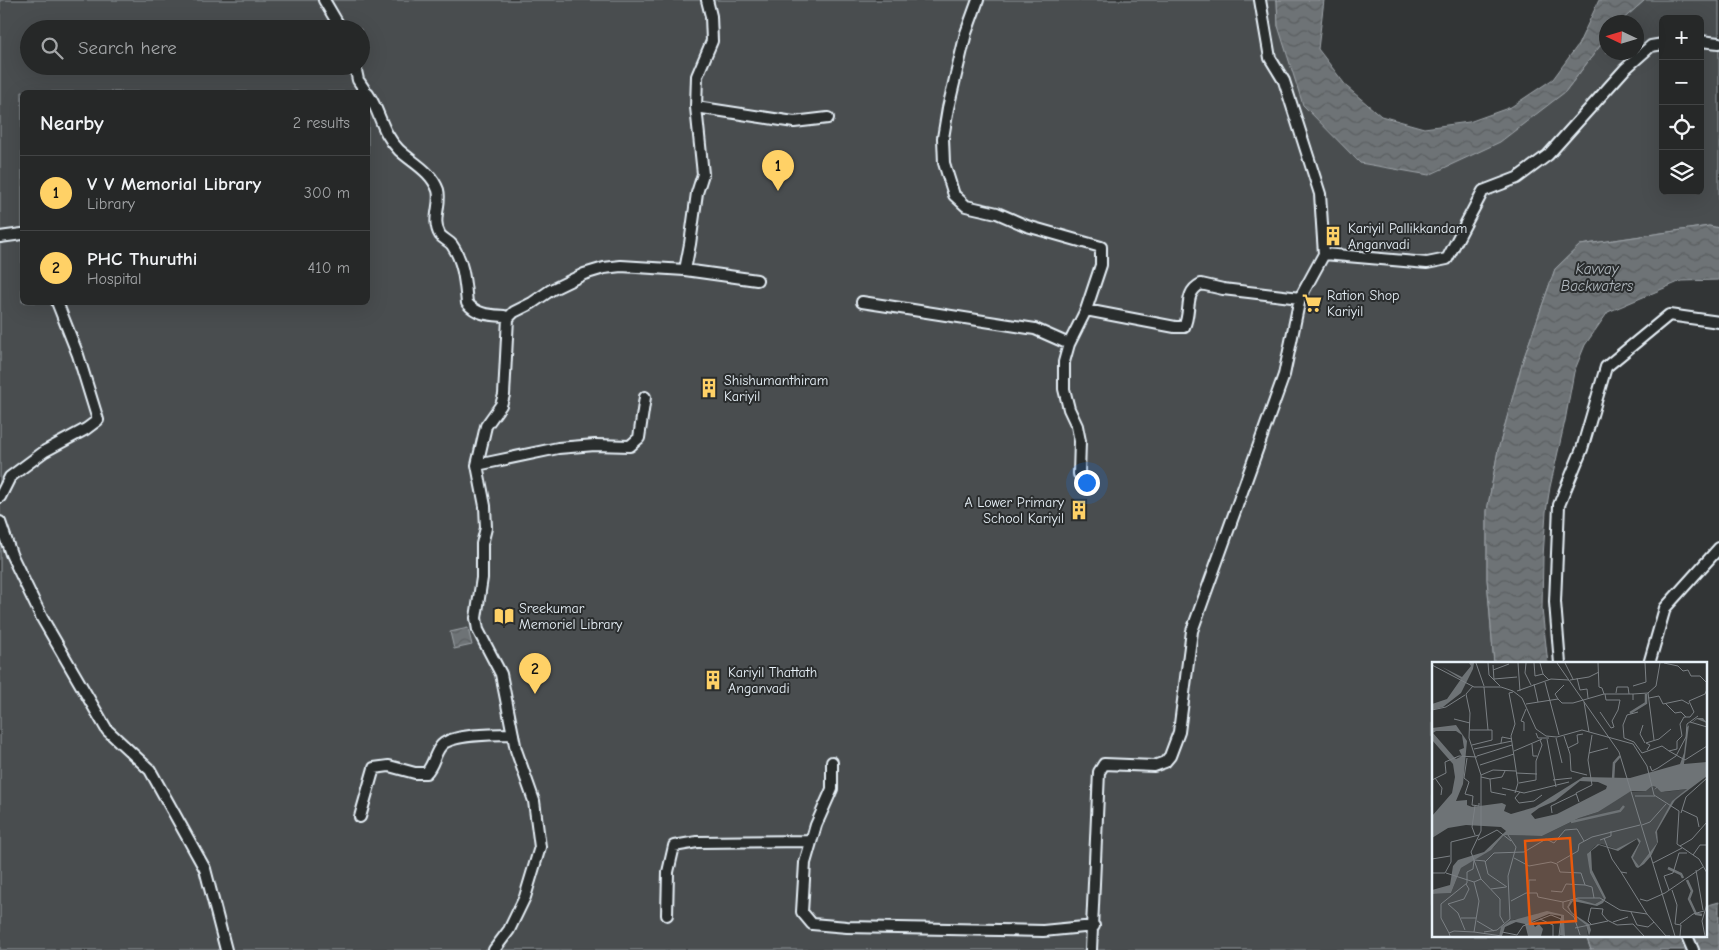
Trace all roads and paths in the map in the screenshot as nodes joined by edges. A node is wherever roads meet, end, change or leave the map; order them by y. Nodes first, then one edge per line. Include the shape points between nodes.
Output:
1 (324, 0) edge
2 (707, 0) edge
3 (978, 0) edge
4 (1260, 0) edge
5 (336, 20) edge
6 (1704, 42) edge
7 (1719, 44) edge
8 (1659, 45) edge
9 (357, 75) edge
10 (365, 90) edge
11 (370, 97) edge
12 (696, 107) junction
13 (828, 118) dead end
14 (20, 234) edge
15 (0, 237) edge
16 (1324, 254) junction
17 (685, 270) junction
18 (757, 280) dead end
19 (1300, 298) junction
20 (862, 302) dead end
21 (58, 305) edge
22 (1086, 310) junction
23 (508, 318) junction
24 (1719, 322) edge
25 (1069, 344) junction
26 (645, 397) dead end
27 (478, 466) junction
28 (1079, 474) dead end
29 (0, 497) edge
30 (0, 522) edge
31 (1719, 548) edge
32 (1560, 662) edge
33 (1650, 662) edge
34 (513, 734) junction
35 (832, 762) dead end
36 (360, 817) dead end
37 (812, 841) junction
38 (666, 915) dead end
39 (1094, 926) junction
40 (1688, 938) edge
41 (226, 950) edge
42 (494, 950) edge
43 (1091, 950) edge
44 (1693, 950) edge

1 - 5 street
2 - 12 street via 712,41 697,76
3 - 22 street via 966,33 943,138 944,163 954,195 966,206 1101,247 1101,265
4 - 16 street via 1270,58 1284,81 1320,194
6 - 7 street
8 - 16 street via 1652,46 1625,69 1548,155 1517,178 1483,191 1447,259 1427,263
9 - 10 street
11 - 23 street via 384,130 399,150 430,176 439,192 436,219 440,235 452,245 461,263 467,304 479,313
12 - 13 street via 794,122
12 - 17 street via 703,174 696,193
14 - 15 street
16 - 19 street
17 - 18 street
17 - 23 street via 604,268 551,290
19 - 22 street via 1201,284 1190,296 1184,327
19 - 39 street via 1284,375 1192,631 1179,732 1170,756 1154,766 1104,764 1099,772
20 - 25 street via 1035,329
21 - 29 street via 98,420 45,451 10,477
22 - 25 street
23 - 27 street via 504,395 486,426
24 - 32 street via 1669,315 1606,367 1582,449 1559,505 1555,602
25 - 28 street via 1064,362 1064,389 1080,441
26 - 27 street via 639,438 630,446 558,448
27 - 34 street via 486,528 476,618 478,630 501,674
30 - 41 street via 11,554 42,618 107,730 150,770 205,870
31 - 33 street via 1665,608
34 - 36 street via 454,738 441,745 432,768 426,773 389,766 374,768
34 - 42 street via 534,801 540,847 525,896 509,930
35 - 37 street via 832,790
37 - 38 street via 697,842 674,846 668,872
37 - 39 street via 805,863 802,912 812,924 1043,931
39 - 43 street
40 - 44 street

